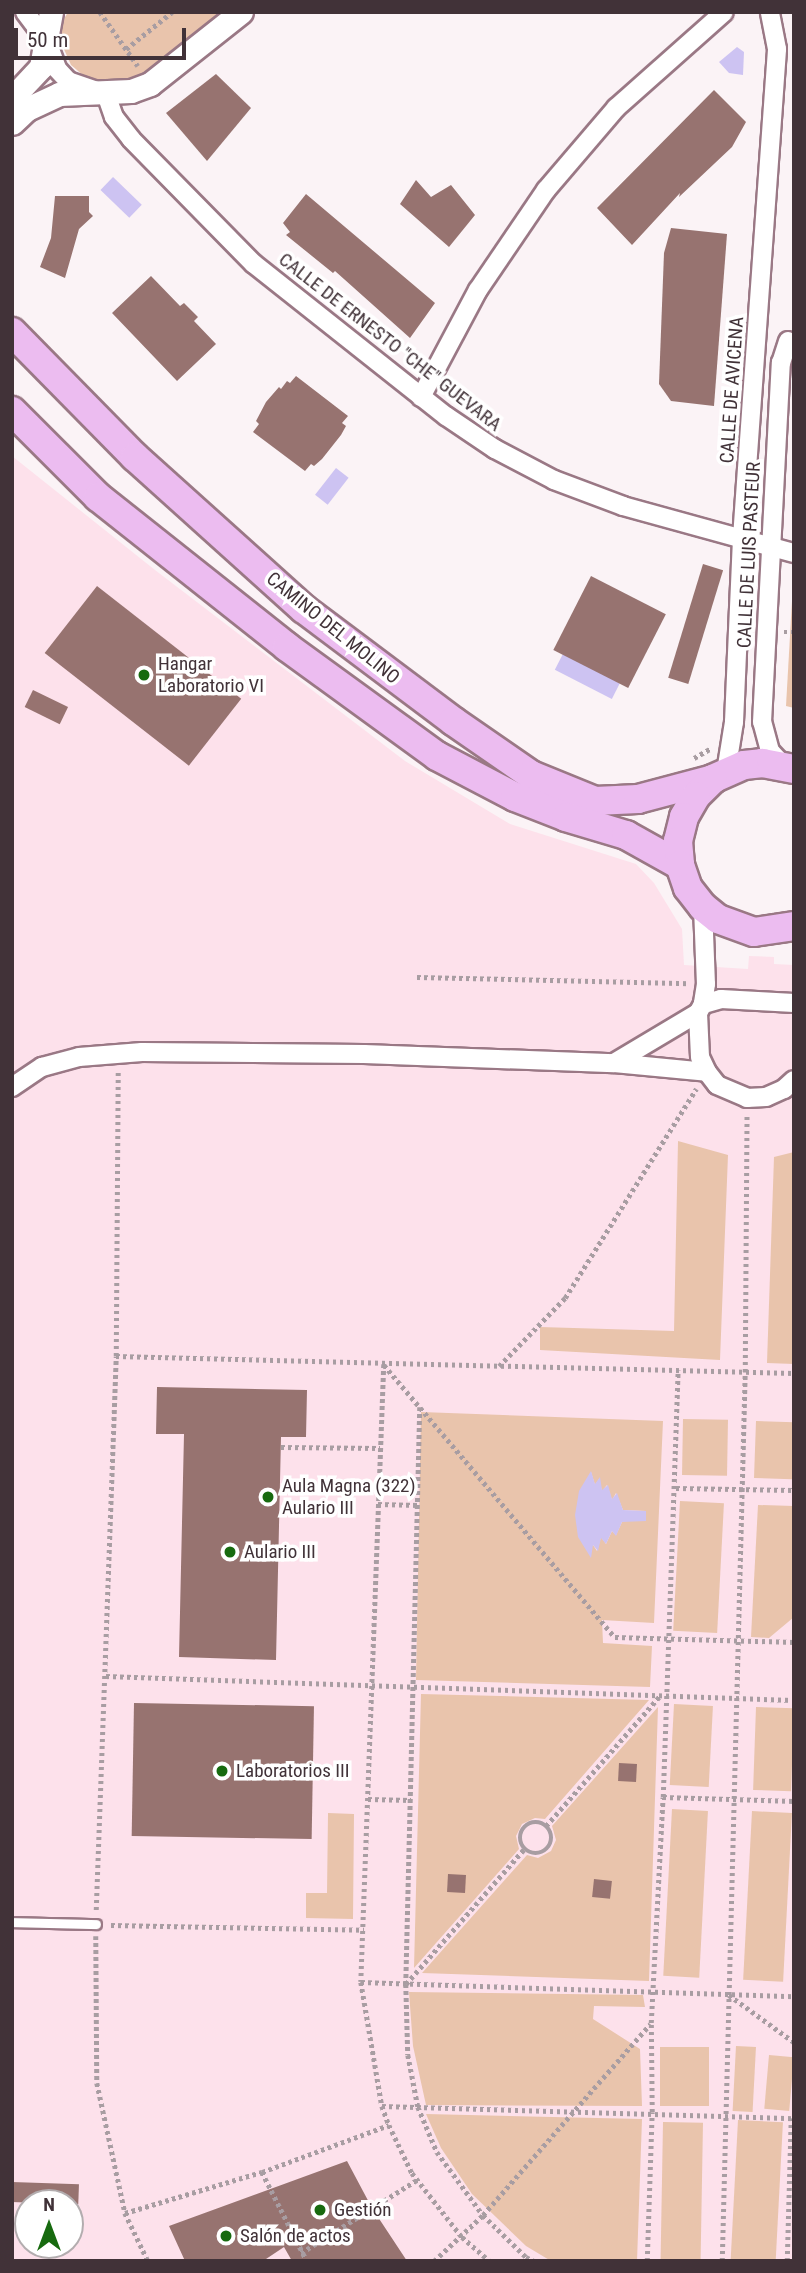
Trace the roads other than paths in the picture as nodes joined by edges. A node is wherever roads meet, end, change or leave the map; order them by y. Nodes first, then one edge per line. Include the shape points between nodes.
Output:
1 (25, 12) edge
2 (51, 12) edge
3 (241, 12) edge
4 (724, 12) edge
5 (770, 12) edge
6 (47, 41) junction
7 (106, 94) junction
8 (12, 98) edge
9 (12, 123) edge
10 (12, 332) edge
11 (757, 333) junction
12 (791, 338) edge
13 (421, 397) junction
14 (12, 411) edge
15 (742, 538) junction
16 (769, 546) junction
17 (794, 553) edge
18 (788, 767) edge
19 (719, 775) junction
20 (680, 865) junction
21 (703, 906) junction
22 (794, 926) edge
23 (794, 1003) edge
24 (701, 1009) junction
25 (614, 1063) junction
26 (707, 1072) junction
27 (794, 1080) edge
28 (12, 1087) edge
29 (12, 1922) edge
30 (96, 1924) road end

1 - 6 street
2 - 6 street
3 - 7 street via 150,84
4 - 13 street via 615,108 546,190 478,290
5 - 11 street, CALLE DE AVICENA via 777,49
6 - 7 street via 57,69 68,81
6 - 8 street via 41,67
7 - 9 street via 59,94 27,109
7 - 13 street, CALLE DE ERNESTO "CHE" GUEVARA via 114,117 131,139 254,264
10 - 19 main road, CAMINO DEL MOLINO via 135,457 304,609 531,775 595,800 638,799
11 - 12 street via 767,350 776,350
11 - 15 street, CALLE DE AVICENA
12 - 16 street, CALLE DE LUIS PASTEUR via 781,363
13 - 15 street, CALLE DE ERNESTO "CHE" GUEVARA via 495,449 554,480 623,506
14 - 20 main road, CAMINO DEL MOLINO via 98,497 287,647 438,756 515,797 626,835
15 - 16 street, CALLE DE ERNESTO "CHE" GUEVARA
15 - 19 street, CALLE DE AVICENA via 733,742
16 - 17 street, CALLE DE ERNESTO "CHE" GUEVARA
16 - 18 street, CALLE DE LUIS PASTEUR via 762,722 770,751
18 - 19 main road, CAMINO DEL MOLINO via 744,765
19 - 20 main road via 696,796 684,817 678,841
20 - 21 main road via 688,888
21 - 22 main road via 736,928 754,932
21 - 24 street via 706,984
23 - 24 street via 722,999
24 - 25 street
24 - 26 street via 700,1057
25 - 26 street
25 - 28 street via 364,1054 118,1054 79,1057 43,1067
26 - 27 street via 717,1085 747,1098 766,1097
29 - 30 lane

